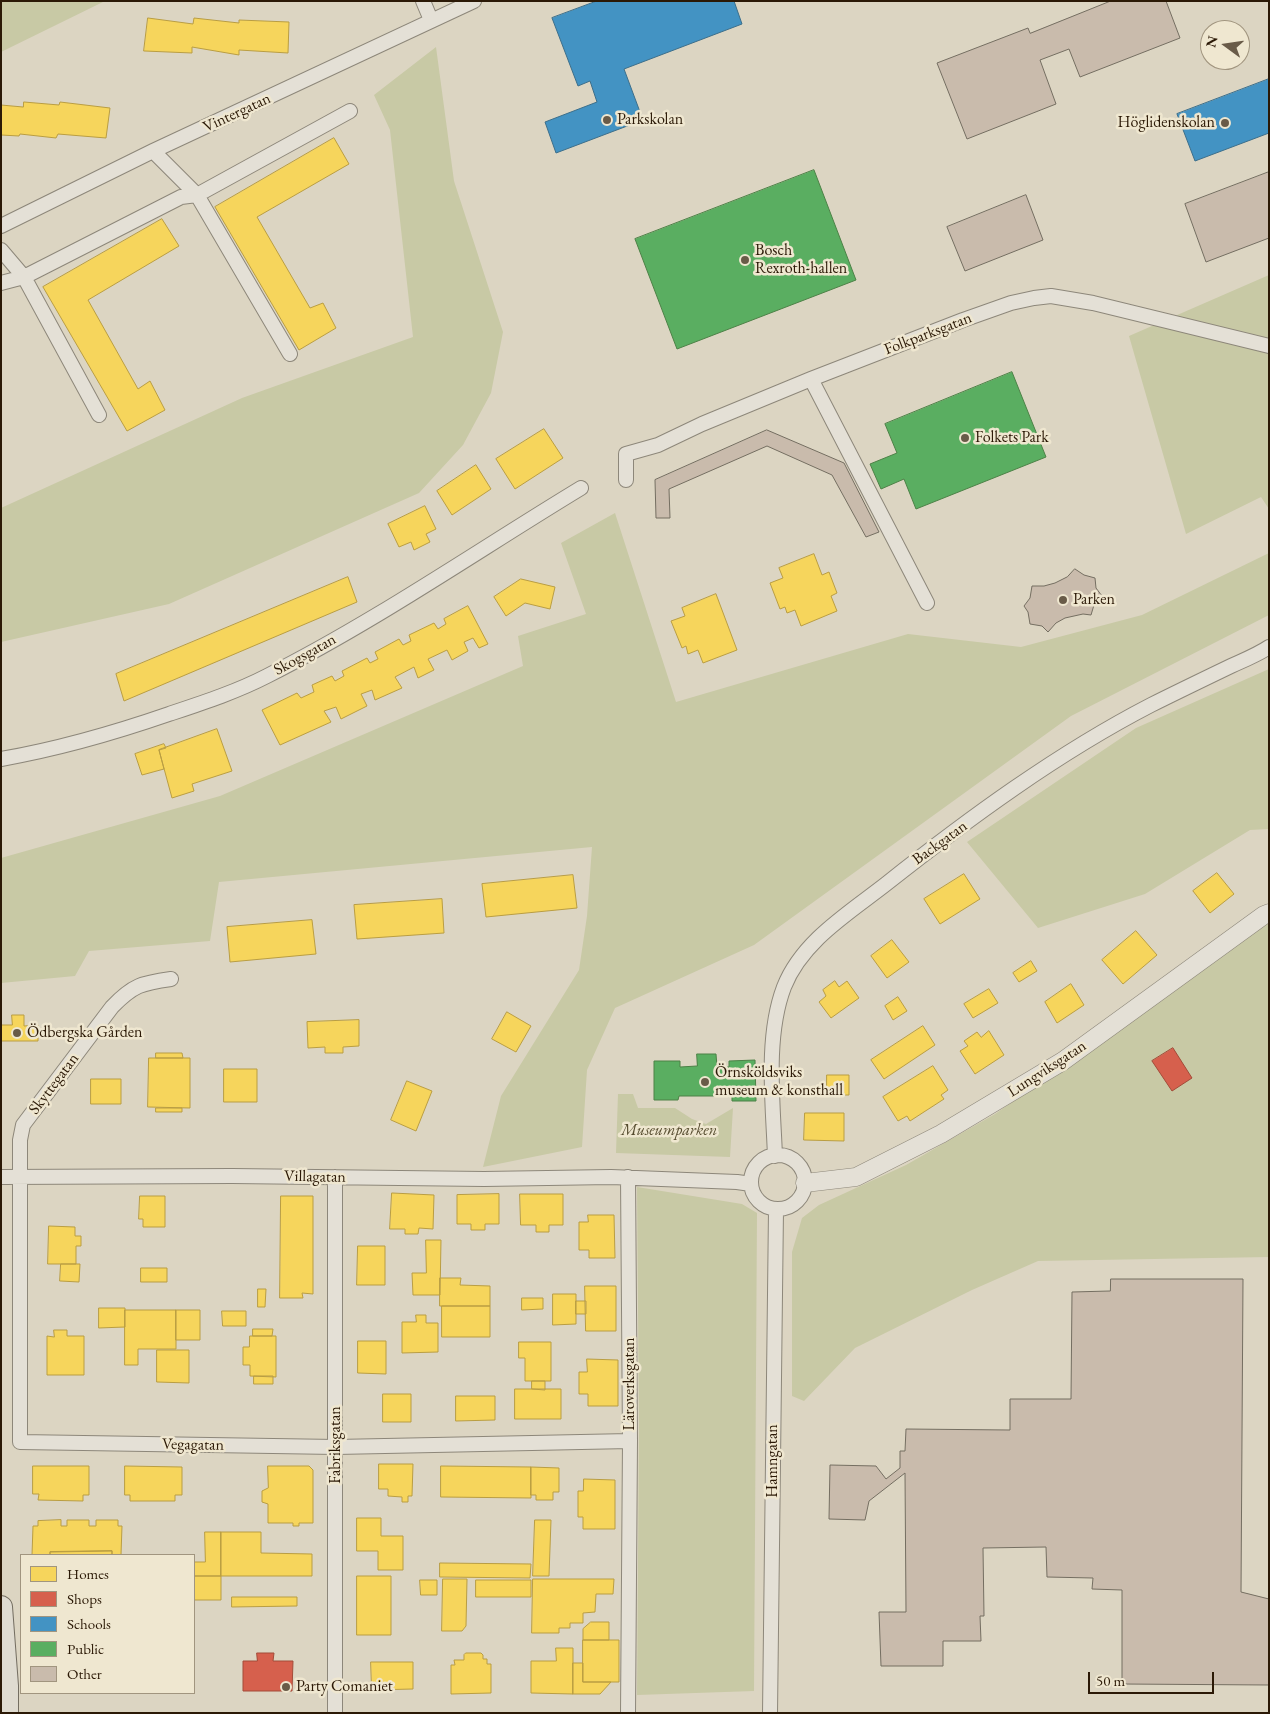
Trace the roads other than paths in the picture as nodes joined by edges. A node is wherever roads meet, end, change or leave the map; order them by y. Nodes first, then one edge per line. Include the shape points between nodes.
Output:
1 (423, 1) edge
2 (474, 1) edge
3 (431, 20) junction
4 (350, 111) dead end
5 (154, 151) junction
6 (197, 195) junction
7 (1, 226) edge
8 (1, 250) edge
9 (24, 277) junction
10 (1, 283) edge
11 (1269, 346) edge
12 (290, 354) dead end
13 (810, 379) junction
14 (99, 415) dead end
15 (626, 480) dead end
16 (581, 488) dead end
17 (927, 603) dead end
18 (1269, 647) edge
19 (1, 759) edge
20 (1269, 914) edge
21 (171, 978) dead end
22 (775, 1156) junction
23 (335, 1177) junction
24 (628, 1177) junction
25 (1, 1178) edge
26 (21, 1178) junction
27 (805, 1183) junction
28 (751, 1184) junction
29 (776, 1210) junction
30 (630, 1441) junction
31 (336, 1447) junction
32 (1, 1607) edge
33 (7, 1713) edge
34 (336, 1713) edge
35 (628, 1713) edge
36 (770, 1713) edge

1 - 3 street
2 - 3 street, Vintergatan
3 - 5 street, Vintergatan
4 - 6 street
5 - 6 street
5 - 7 street, Vintergatan
6 - 9 street via 181,197
6 - 12 street
8 - 9 street
9 - 10 street
9 - 14 street
11 - 13 street, Folkparksgatan via 1093,303 1051,296 987,311
13 - 15 street, Folkparksgatan via 658,445 626,454
13 - 17 street
16 - 19 street, Skogsgatan via 382,613 266,677 205,702 85,741
18 - 22 street, Backgatan via 1150,706 1058,759 936,845 834,924 811,947 798,961 784,987 776,1017 773,1053
20 - 27 street, Lungviksgatan via 1063,1061 941,1134 856,1177
21 - 26 street, Skyttegatan via 137,985 126,992 29,1116 20,1140
22 - 27 street via 784,1156 799,1166
22 - 28 street via 755,1168
23 - 24 street, Villagatan
23 - 26 street, Villagatan
23 - 31 street, Fabriksgatan
24 - 28 street
24 - 30 street, Läroverksgatan
25 - 26 street, Villagatan
26 - 31 street, Vegagatan via 20,1442
27 - 29 street via 803,1192 792,1205
28 - 29 street via 752,1192 761,1204
29 - 36 street, Hamngatan
30 - 31 street, Vegagatan
30 - 35 street, Läroverksgatan
31 - 34 street, Fabriksgatan
32 - 33 highway

